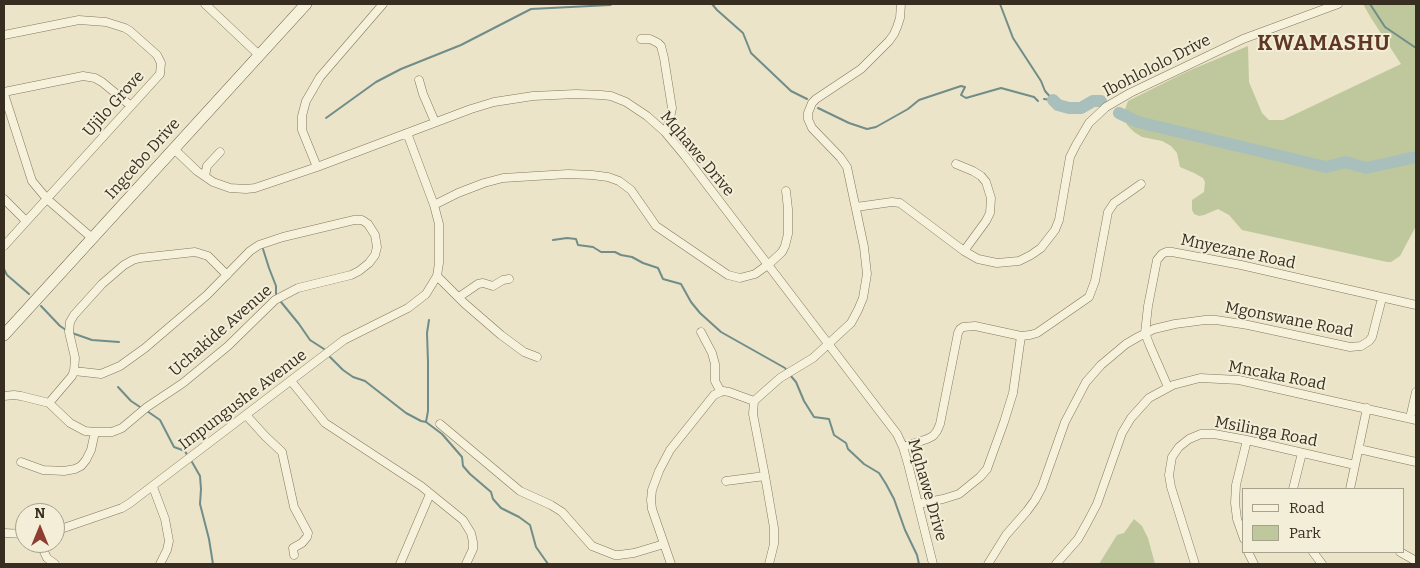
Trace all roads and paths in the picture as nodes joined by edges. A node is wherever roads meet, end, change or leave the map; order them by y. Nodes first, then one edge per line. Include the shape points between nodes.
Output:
1 (205, 4) edge
2 (306, 4) edge
3 (383, 4) edge
4 (901, 4) edge
5 (1337, 4) edge
6 (4, 35) edge
7 (641, 39) dead end
8 (259, 55) junction
9 (419, 80) dead end
10 (4, 93) edge
11 (130, 106) junction
12 (435, 122) junction
13 (665, 132) junction
14 (406, 133) junction
15 (174, 149) junction
16 (220, 152) dead end
17 (956, 164) dead end
18 (316, 167) junction
19 (204, 176) junction
20 (1141, 184) dead end
21 (786, 191) dead end
22 (4, 199) edge
23 (47, 199) junction
24 (434, 205) junction
25 (856, 208) junction
26 (26, 221) junction
27 (92, 238) junction
28 (4, 246) edge
29 (964, 251) junction
30 (768, 264) junction
31 (227, 275) junction
32 (437, 276) junction
33 (509, 279) dead end
34 (459, 297) junction
35 (1382, 298) junction
36 (1416, 306) edge
37 (701, 332) dead end
38 (1145, 333) junction
39 (4, 335) edge
40 (1021, 336) junction
41 (829, 344) junction
42 (537, 357) dead end
43 (74, 371) junction
44 (291, 381) junction
45 (1168, 387) junction
46 (721, 392) junction
47 (1416, 392) edge
48 (4, 396) edge
49 (754, 401) junction
50 (49, 403) junction
51 (1367, 408) junction
52 (246, 415) junction
53 (1413, 419) edge
54 (440, 424) dead end
55 (95, 432) junction
56 (1247, 440) junction
57 (903, 447) junction
58 (1359, 449) junction
59 (1302, 453) junction
60 (20, 462) dead end
61 (1416, 462) edge
62 (1355, 465) junction
63 (766, 476) junction
64 (726, 481) dead end
65 (153, 487) junction
66 (1293, 488) edge
67 (1350, 488) edge
68 (430, 494) junction
69 (918, 504) junction
70 (65, 528) edge
71 (1242, 533) edge
72 (664, 544) junction
73 (45, 553) edge
74 (1314, 553) edge
75 (1402, 553) edge
76 (294, 555) dead end
77 (1416, 560) edge
78 (56, 564) edge
79 (160, 564) edge
80 (400, 564) edge
81 (466, 564) edge
82 (671, 564) edge
83 (769, 564) edge
84 (933, 564) edge
85 (988, 564) edge
86 (1056, 564) edge
87 (1195, 564) edge
88 (1322, 564) edge

1 - 8 street
2 - 8 main road, Ingcebo Drive
3 - 18 street via 320,77 306,101 302,130
4 - 25 street via 900,18 889,40 861,69 816,99 808,113 812,128 844,162
5 - 29 street, Ibohlololo Drive via 1243,38 1117,99 1097,114 1076,145 1070,157 1059,220 1041,248 1018,261 997,263 978,259
6 - 11 street, Ujilo Grove via 79,20 106,22 125,28 157,55 161,63 160,74
7 - 13 street via 655,41 661,46 672,108
8 - 15 main road, Ingcebo Drive
9 - 12 street
10 - 11 street via 83,76 102,82
10 - 23 street via 30,177
11 - 23 street, Ujilo Grove
12 - 13 street, Mqhawe Drive via 508,100 601,95 626,102
12 - 14 street, Mqhawe Drive
13 - 30 street, Mqhawe Drive
14 - 18 street, Mqhawe Drive
14 - 24 street, Impungushe Avenue
15 - 19 street, Mqhawe Drive
15 - 27 main road, Ingcebo Drive
16 - 19 street via 207,166
17 - 29 street via 980,176 986,182 991,198 986,221
18 - 19 street, Mqhawe Drive via 264,186 246,189 230,188
20 - 40 street via 1114,203 1108,212 1089,297 1037,333
21 - 30 street via 787,241 782,252
22 - 26 street
23 - 26 street, Ujilo Grove
23 - 27 street
24 - 30 street via 503,178 568,174 608,177 631,190 656,226 728,276 746,277
24 - 32 street, Impungushe Avenue via 439,224
25 - 29 street, Ibohlololo Drive via 892,202 900,204
25 - 41 street via 867,263 866,285 851,323
26 - 28 street, Ujilo Grove
27 - 39 main road, Ingcebo Drive
30 - 41 street, Mqhawe Drive
31 - 43 street, Uchakide Avenue via 178,320 120,366 101,374
31 - 43 street via 208,256 195,252 140,258 124,265 102,284 70,322
31 - 55 street, Uchakide Avenue via 254,248 283,237 359,220 368,224 376,238 374,258 359,271 282,295 228,346 128,424 116,431
32 - 34 street
32 - 44 street, Impungushe Avenue via 421,299 352,335
33 - 34 street via 493,286 481,283
34 - 42 street via 524,352
35 - 36 street, Mnyezane Road
35 - 38 street, Mgonswane Road via 1372,337 1362,346 1350,347 1216,320 1175,324
35 - 38 street, Mnyezane Road via 1241,265 1166,252 1157,260
37 - 46 street via 712,353 715,381
38 - 45 street, Mnyezane Road
38 - 85 street, Mgonswane Road via 1108,358 1086,382 1065,422 1042,487
40 - 57 street via 963,326 958,333 937,431 927,439
40 - 69 street via 1013,393 987,469 959,494
41 - 49 street via 780,378
41 - 57 street, Mqhawe Drive via 897,434
43 - 50 street
44 - 52 street, Impungushe Avenue
44 - 68 street via 325,423
45 - 51 street, Mncaka Road via 1200,378 1239,380
45 - 86 street, Mncaka Road via 1142,404 1126,425 1097,504 1078,539
46 - 49 street
46 - 72 street via 709,400 684,431 659,471 650,500
47 - 53 street
48 - 50 street via 22,396
49 - 63 street via 753,414
50 - 55 street, Uchakide Avenue via 70,423
51 - 53 street, Mncaka Road
51 - 58 street
52 - 65 street, Impungushe Avenue
52 - 76 street via 282,452 294,506 308,535 293,548
54 - 72 street via 520,492 562,512 592,546 619,555
55 - 60 street via 86,460 75,469 43,470
56 - 59 street, Msilinga Road
56 - 71 street via 1235,503
56 - 87 street, Msilinga Road via 1201,434 1184,442 1172,457 1169,469 1171,487
57 - 69 street, Mqhawe Drive
58 - 61 street
58 - 62 street
59 - 62 street, Msilinga Road
59 - 66 street
62 - 67 street
63 - 64 street
63 - 83 street via 774,528
65 - 70 street, Impungushe Avenue via 122,508
65 - 79 street via 165,519 168,541 168,550
68 - 80 street
68 - 81 street via 463,520 472,533 473,549
69 - 84 street, Mqhawe Drive
72 - 82 street
73 - 78 street
74 - 88 street
75 - 77 street

